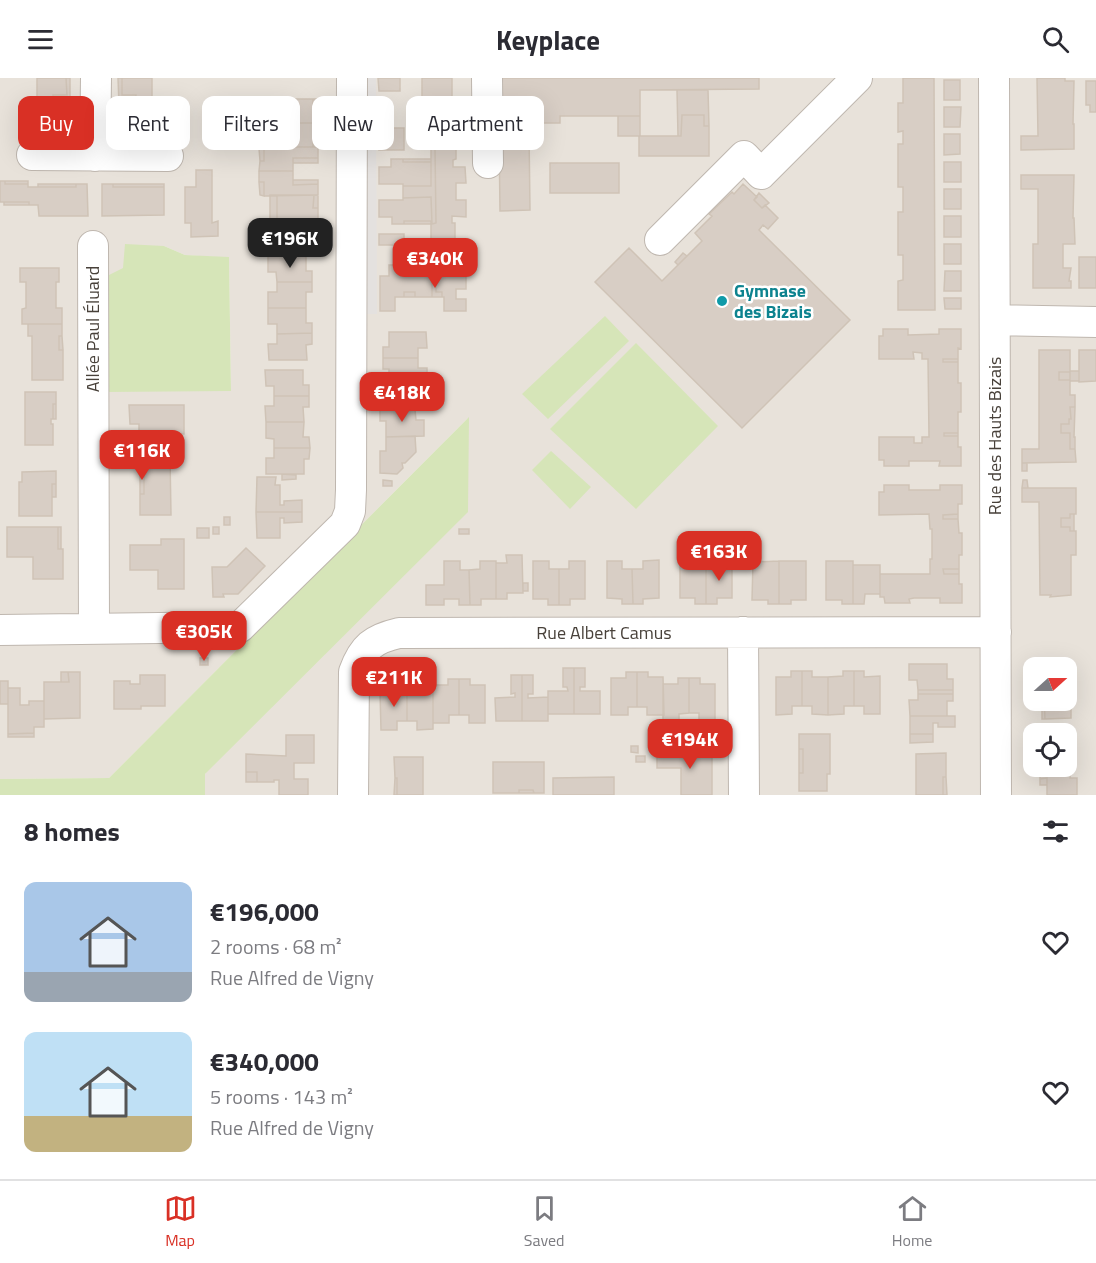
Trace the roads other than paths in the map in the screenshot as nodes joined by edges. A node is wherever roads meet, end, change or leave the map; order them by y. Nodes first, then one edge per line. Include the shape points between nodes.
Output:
1 (96, 78) edge
2 (352, 78) edge
3 (487, 78) edge
4 (857, 78) edge
5 (994, 78) edge
6 (32, 155) dead end
7 (95, 156) junction
8 (168, 156) dead end
9 (488, 163) dead end
10 (660, 240) dead end
11 (93, 246) dead end
12 (995, 320) junction
13 (1096, 322) edge
14 (94, 629) junction
15 (0, 630) edge
16 (743, 632) junction
17 (996, 632) junction
18 (353, 795) edge
19 (744, 795) edge
20 (996, 795) edge

1 - 7 street
2 - 14 street via 351,490 345,524 240,627
3 - 9 street
4 - 10 street via 761,174 744,156
5 - 12 street, Rue des Hauts Bizais
6 - 7 street
7 - 8 street
11 - 14 street, Allée Paul Éluard
12 - 13 street
12 - 17 street, Rue des Hauts Bizais
14 - 15 street
16 - 17 street, Rue Albert Camus
16 - 18 street, Rue Albert Camus via 399,633 376,640 366,648 354,672
16 - 19 street
17 - 20 street, Rue des Hauts Bizais

